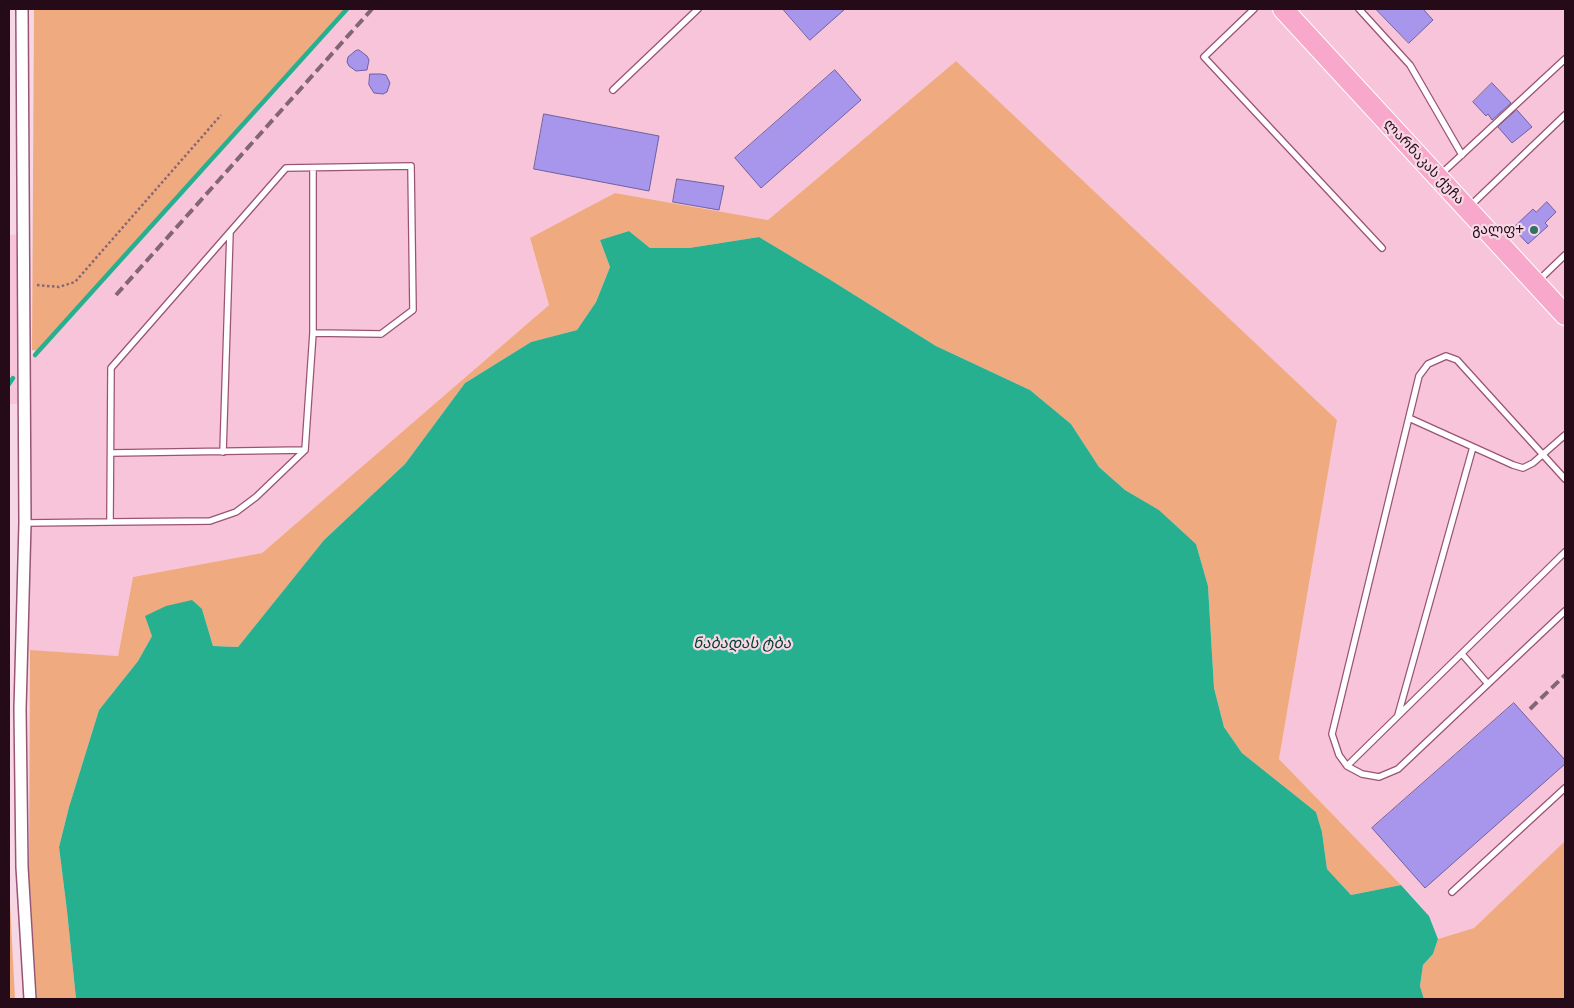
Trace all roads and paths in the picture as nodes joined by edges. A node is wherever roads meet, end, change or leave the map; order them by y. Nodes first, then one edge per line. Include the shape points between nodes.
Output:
1 (22, 9) edge
2 (698, 9) edge
3 (1254, 9) edge
4 (1283, 9) edge
5 (1359, 9) edge
6 (1565, 59) edge
7 (613, 90) dead end
8 (221, 115) dead end
9 (1565, 115) edge
10 (1462, 155) junction
11 (313, 168) junction
12 (1439, 176) junction
13 (1467, 208) junction
14 (230, 232) junction
15 (1382, 248) dead end
16 (1565, 255) edge
17 (1536, 283) junction
18 (24, 285) junction
19 (1565, 315) edge
20 (313, 333) junction
21 (1409, 418) junction
22 (1565, 435) edge
23 (1474, 446) junction
24 (305, 450) junction
25 (223, 452) junction
26 (111, 453) junction
27 (1544, 454) junction
28 (1565, 479) edge
29 (110, 522) junction
30 (24, 523) junction
31 (1565, 552) edge
32 (1565, 611) edge
33 (1462, 654) junction
34 (1488, 684) junction
35 (1397, 717) junction
36 (1347, 766) junction
37 (1565, 788) edge
38 (1452, 892) dead end
39 (30, 999) edge

1 - 18 street
2 - 7 lane
3 - 15 lane via 1204,58
4 - 12 highway, ლარნაკას ქუჩა
5 - 10 lane via 1410,65
6 - 10 lane
8 - 18 path via 75,282 59,287
9 - 13 lane
10 - 12 lane
11 - 14 lane via 286,168
11 - 20 lane
11 - 20 lane via 411,166 413,310 381,334
12 - 13 highway, ლარნაკას ქუჩა
13 - 17 highway, ლარნაკას ქუჩა
14 - 25 lane
14 - 26 lane via 111,368
16 - 17 lane
17 - 19 highway, ლარნაკას ქუჩა
18 - 30 street
20 - 24 lane
21 - 23 lane
21 - 27 lane via 1419,376 1428,364 1446,356 1457,360
21 - 36 lane via 1332,734 1339,755
22 - 27 lane
23 - 27 lane via 1523,468
23 - 35 lane
24 - 25 lane
24 - 29 lane via 236,512 210,521
25 - 26 lane
26 - 29 lane
27 - 28 lane
29 - 30 lane
30 - 39 street via 20,709 22,866
31 - 33 lane
32 - 34 lane
33 - 34 lane
33 - 35 lane
34 - 36 lane via 1398,769 1379,777 1362,774
35 - 36 lane
37 - 38 lane

